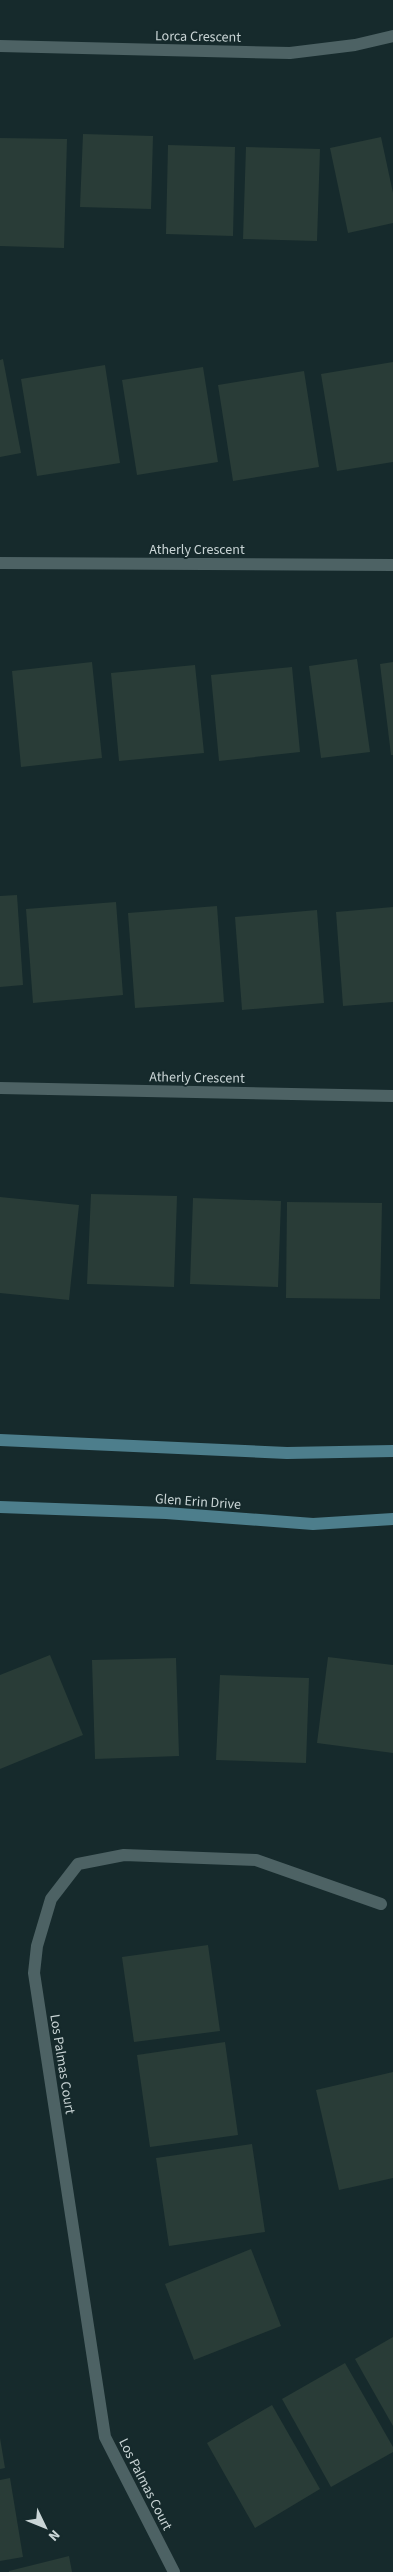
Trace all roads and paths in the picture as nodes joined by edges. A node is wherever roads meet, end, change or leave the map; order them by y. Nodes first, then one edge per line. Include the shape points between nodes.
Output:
1 (393, 36) edge
2 (0, 46) edge
3 (0, 563) edge
4 (393, 565) edge
5 (0, 1088) edge
6 (393, 1096) edge
7 (0, 1440) edge
8 (393, 1451) edge
9 (0, 1507) edge
10 (393, 1519) edge
11 (381, 1904) dead end
12 (174, 2572) edge

1 - 2 street, Lorca Crescent via 355,46 290,53
3 - 4 street, Atherly Crescent
5 - 6 street, Atherly Crescent
7 - 8 street via 287,1453
9 - 10 street, Glen Erin Drive via 166,1513 313,1524
11 - 12 street, Los Palmas Court via 256,1860 124,1855 78,1864 52,1900 37,1946 34,1973 105,2437

